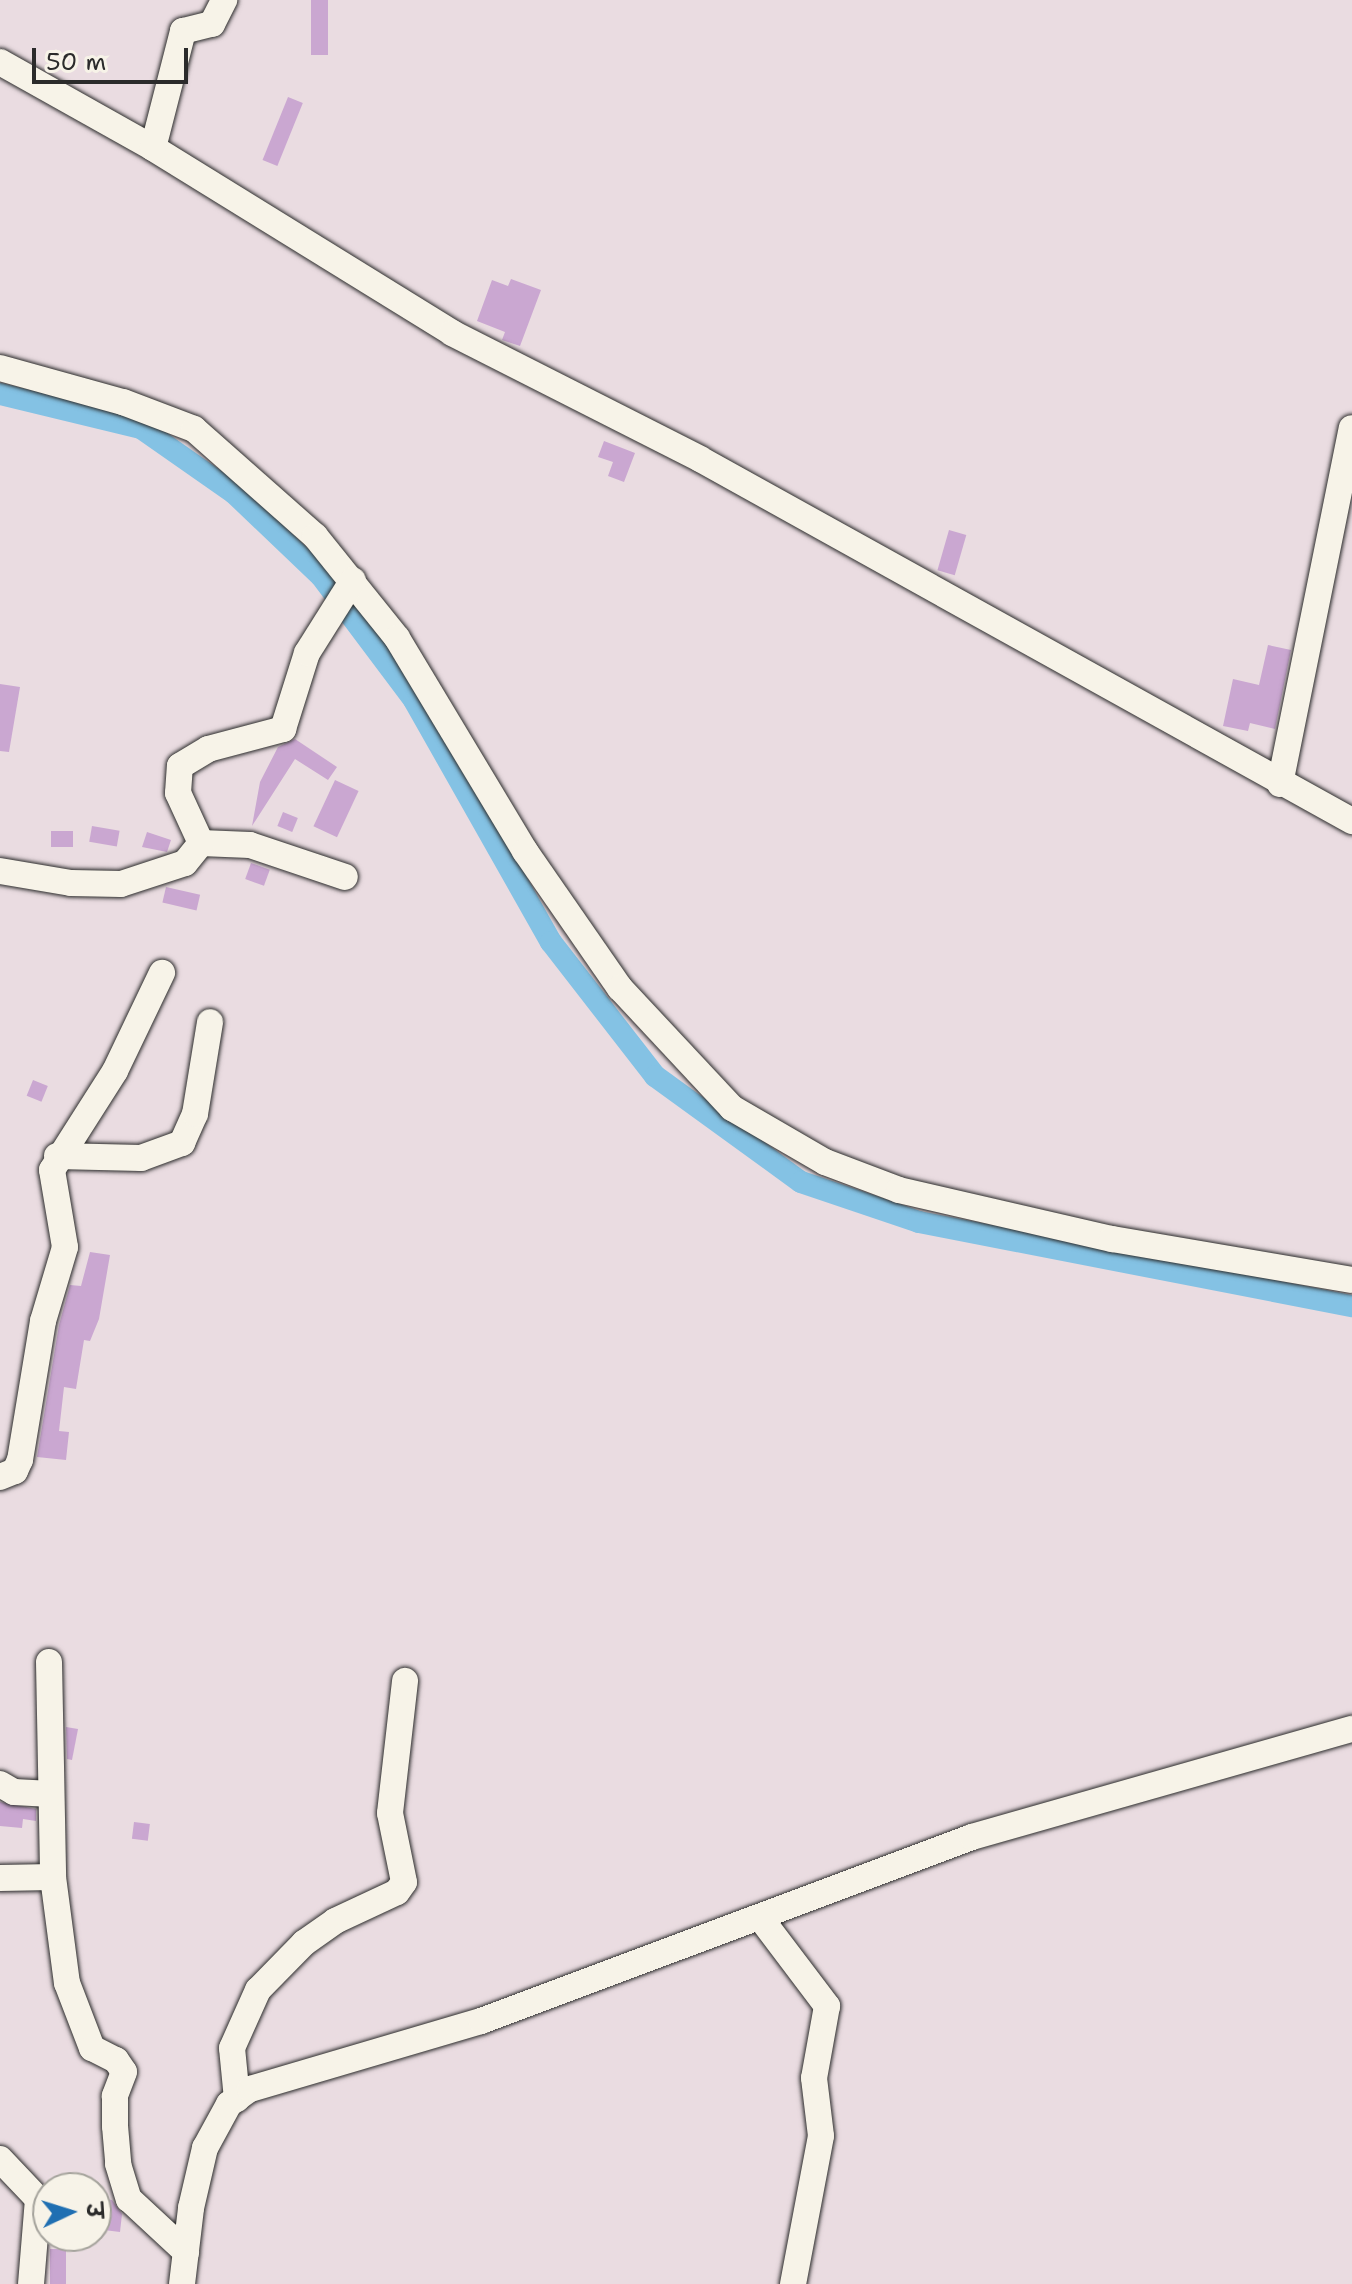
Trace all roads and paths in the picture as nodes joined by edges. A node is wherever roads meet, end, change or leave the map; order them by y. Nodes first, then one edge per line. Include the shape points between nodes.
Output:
1 (224, 0) edge
2 (0, 62) edge
3 (153, 148) junction
4 (0, 368) edge
5 (1352, 428) edge
6 (351, 584) junction
7 (1280, 784) junction
8 (1352, 821) edge
9 (201, 843) junction
10 (0, 871) edge
11 (345, 877) dead end
12 (162, 973) dead end
13 (210, 1022) dead end
14 (57, 1156) junction
15 (1352, 1280) edge
16 (0, 1477) edge
17 (49, 1662) dead end
18 (405, 1681) dead end
19 (1352, 1729) edge
20 (0, 1784) edge
21 (51, 1794) junction
22 (53, 1877) junction
23 (0, 1878) edge
24 (762, 1920) junction
25 (237, 2099) junction
26 (0, 2159) edge
27 (186, 2252) junction
28 (31, 2284) edge
29 (182, 2284) edge
30 (793, 2284) edge

1 - 3 street via 212,24 183,31
2 - 3 street
3 - 7 street via 452,333 700,459
4 - 6 street via 194,429 258,480
5 - 7 street
6 - 9 street via 307,653 283,729 208,749 180,766 178,793
6 - 15 street via 397,638 525,851 620,988 732,1108 825,1162 899,1190 1112,1239
7 - 8 street
9 - 10 street via 185,863 121,884 71,883
9 - 11 street via 250,845
12 - 14 street via 115,1071
13 - 14 street via 195,1114 182,1143 141,1158
14 - 16 street via 52,1183 65,1247 43,1321 20,1460 15,1471
17 - 21 street
18 - 25 street via 390,1813 404,1882 397,1892 335,1921 304,1943 258,1990 232,2048
19 - 24 street via 1000,1828
20 - 21 street via 14,1792
21 - 22 street
22 - 23 street
22 - 27 street via 59,1942 76,2013 92,2048 116,2060 124,2072 115,2096 123,2183 139,2212
24 - 25 street via 481,2021 289,2076
24 - 30 street via 827,2006 814,2078 821,2136
25 - 27 street via 205,2148
26 - 28 street via 38,2199
27 - 29 street

